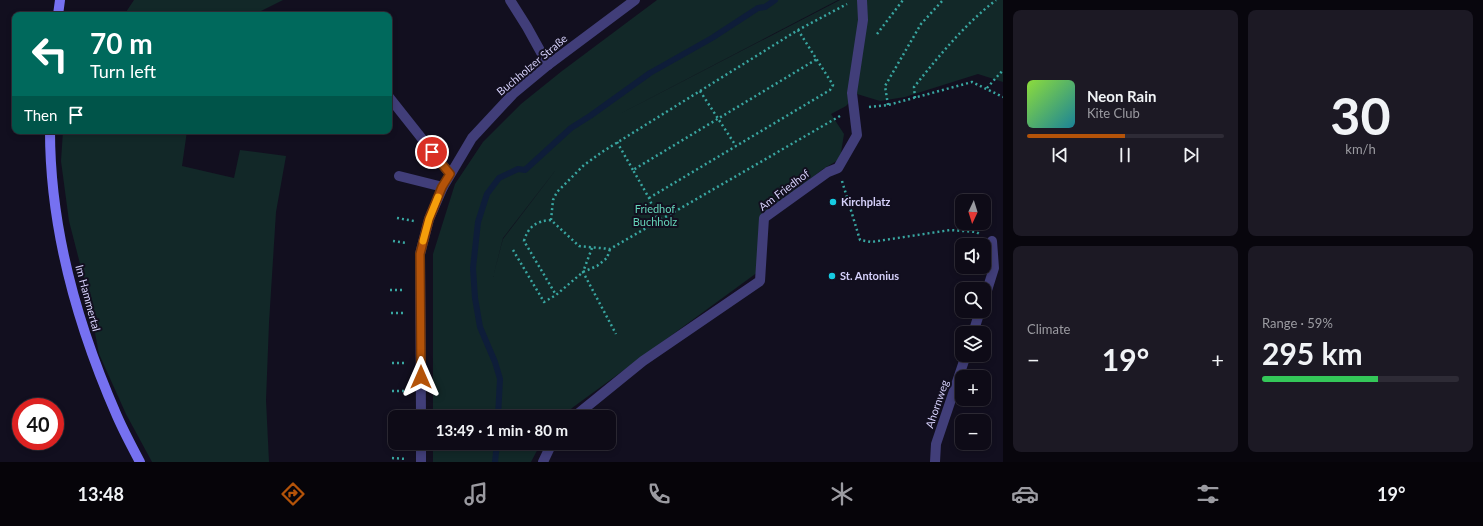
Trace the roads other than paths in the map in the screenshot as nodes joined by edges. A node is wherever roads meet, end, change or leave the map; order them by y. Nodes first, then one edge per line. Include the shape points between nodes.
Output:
1 (60, 0) edge
2 (510, 0) edge
3 (635, 0) edge
4 (862, 0) edge
5 (58, 12) edge
6 (548, 65) junction
7 (392, 101) edge
8 (50, 134) edge
9 (450, 174) junction
10 (399, 176) dead end
11 (442, 187) junction
12 (992, 241) road end
13 (990, 282) edge
14 (964, 362) edge
15 (421, 410) edge
16 (583, 410) edge
17 (421, 450) edge
18 (549, 450) edge
19 (140, 462) edge
20 (421, 462) edge
21 (543, 462) edge
22 (935, 462) edge

1 - 5 main road
2 - 6 street
3 - 6 street, Buchholzer Straße
4 - 16 street, Am Friedhof via 863,20 852,93 857,135 838,168 828,172 764,218 760,281 643,361
6 - 9 street, Buchholzer Straße via 513,94 472,138
7 - 9 street
8 - 19 main road, Im Hammertal via 50,160 59,227 72,294 117,417
9 - 11 street, Buchholzer Straße
10 - 11 street
11 - 15 street, Buchholzer Straße via 429,219 420,254
12 - 13 street via 994,268
14 - 22 street, Ahornweg via 936,444
17 - 20 street
18 - 21 street

